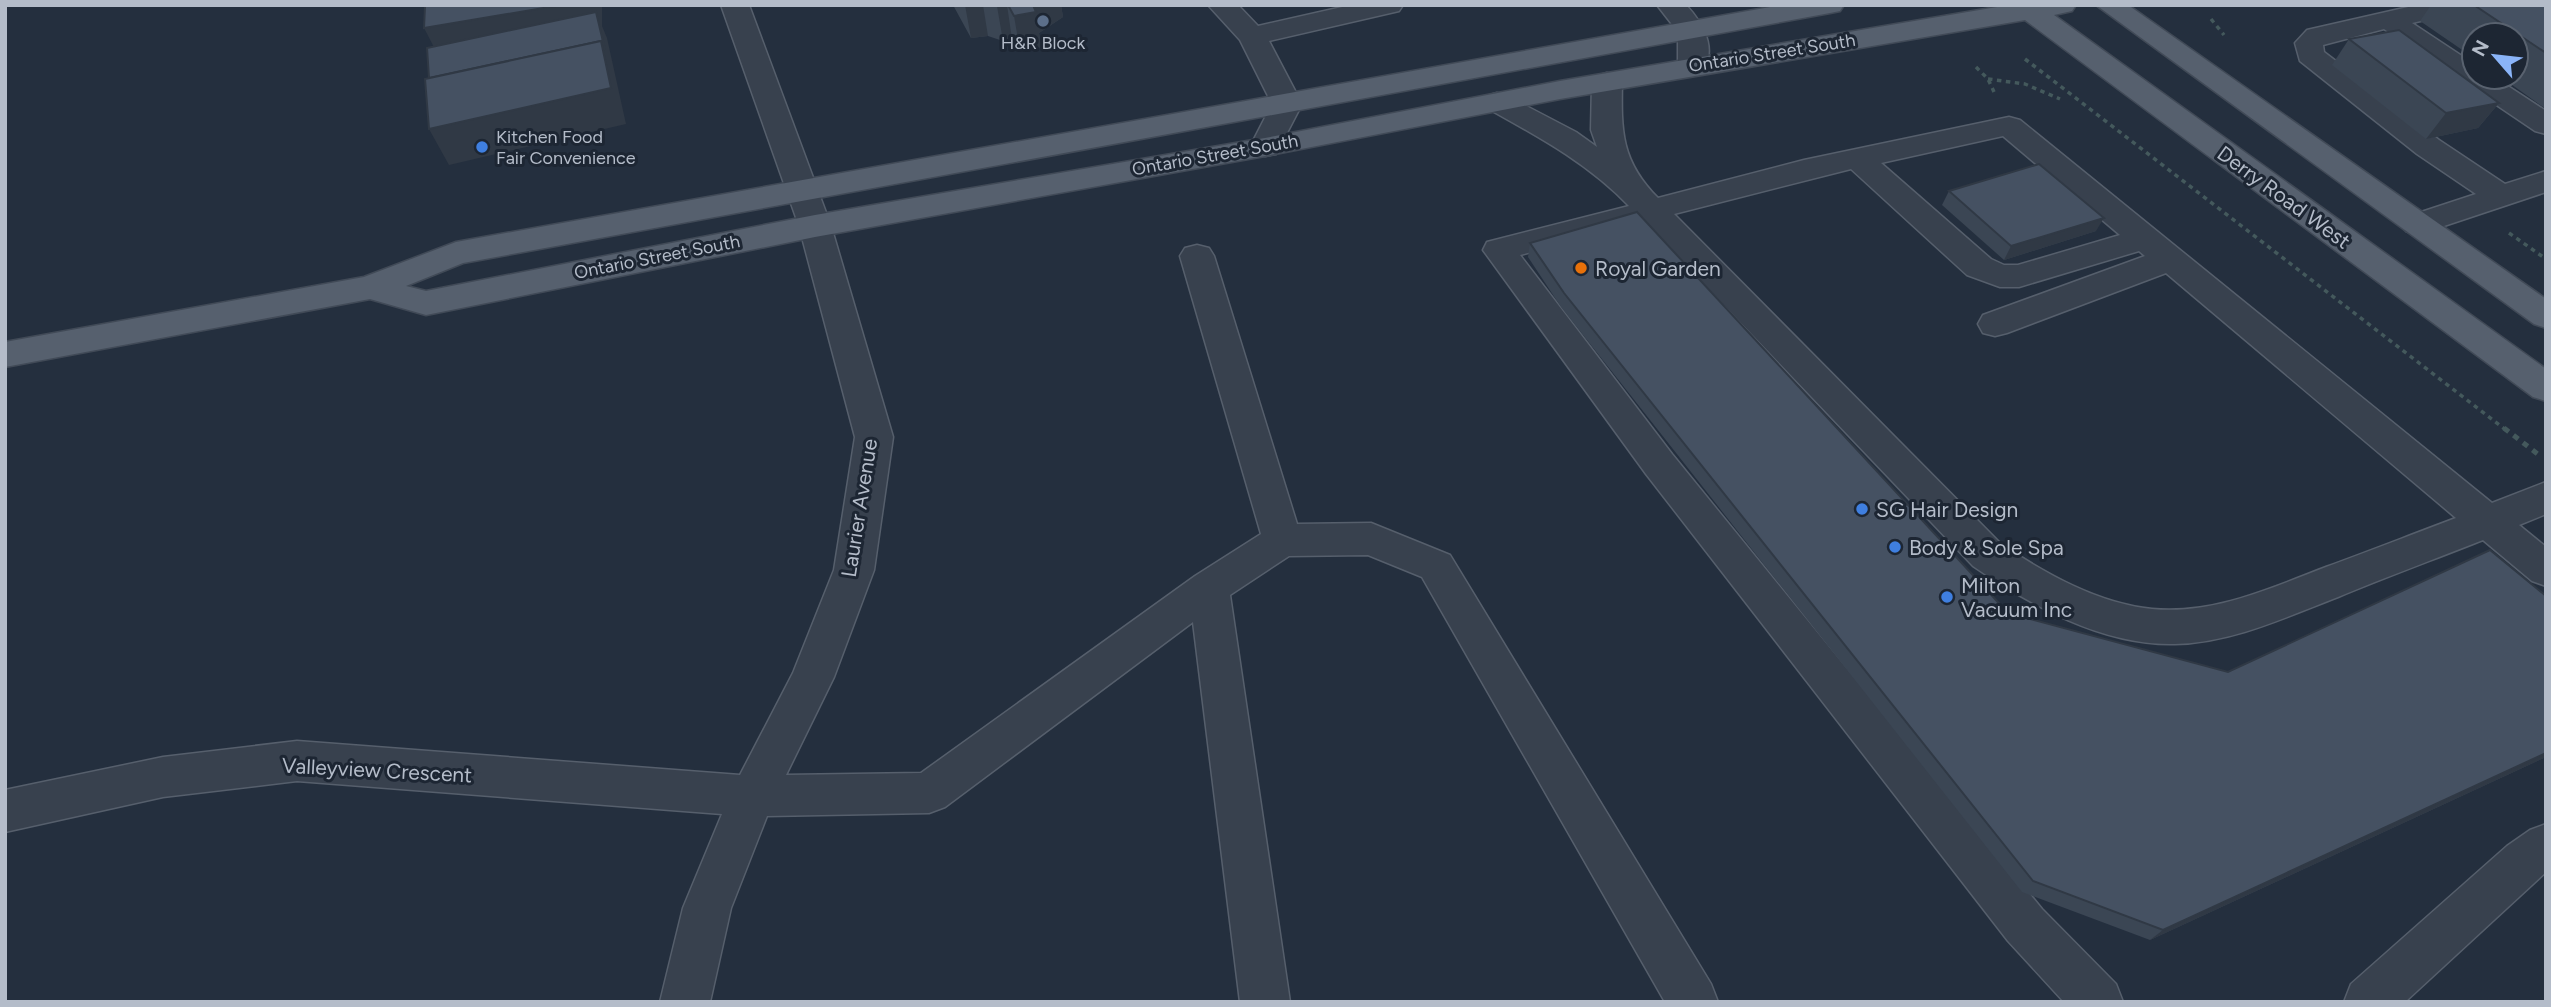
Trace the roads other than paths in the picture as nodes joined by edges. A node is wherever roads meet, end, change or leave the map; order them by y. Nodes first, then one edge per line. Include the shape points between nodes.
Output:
1 (735, 5) edge
2 (1222, 5) edge
3 (1389, 5) edge
4 (1671, 5) edge
5 (1830, 5) edge
6 (2062, 5) edge
7 (2110, 5) edge
8 (2453, 5) edge
9 (2027, 8) edge
10 (2389, 20) junction
11 (1693, 29) junction
12 (1252, 36) junction
13 (2460, 59) edge
14 (1692, 66) junction
15 (1606, 82) junction
16 (2501, 91) edge
17 (1497, 102) junction
18 (1287, 104) junction
19 (2546, 125) edge
20 (1265, 147) junction
21 (1857, 158) junction
22 (2546, 181) edge
23 (1624, 182) junction
24 (2501, 196) junction
25 (808, 209) junction
26 (1651, 210) junction
27 (2417, 224) junction
28 (2158, 249) junction
29 (1197, 256) dead end
30 (2546, 316) edge
31 (1995, 324) dead end
32 (5, 355) edge
33 (2546, 388) edge
34 (2546, 497) edge
35 (2485, 523) junction
36 (1282, 540) junction
37 (2546, 570) edge
38 (1209, 588) junction
39 (752, 796) junction
40 (5, 811) edge
41 (2546, 845) edge
42 (685, 1002) edge
43 (1265, 1002) edge
44 (1693, 1002) edge
45 (2098, 1002) edge
46 (2369, 1002) edge

1 - 25 street, Laurier Avenue
2 - 12 street
3 - 12 street
4 - 11 street
5 - 11 main road, Ontario Street South
6 - 9 main road, Ontario Street South
7 - 27 main road
8 - 10 street
9 - 14 main road, Ontario Street South
9 - 33 main road, Derry Road West
10 - 13 street
10 - 24 street via 2317,36 2309,43 2309,55 2417,139
11 - 14 street via 1696,48
11 - 18 main road, Ontario Street South
12 - 18 street
14 - 15 main road, Ontario Street South
15 - 17 main road, Ontario Street South
15 - 23 street via 1606,130
16 - 19 street
17 - 20 main road, Ontario Street South
17 - 23 street via 1565,139
18 - 20 street
18 - 25 main road, Ontario Street South
20 - 25 main road, Ontario Street South
21 - 26 street
21 - 28 street via 1979,267 2000,276
21 - 28 street via 2009,125
22 - 24 street
23 - 26 street
24 - 27 street
25 - 32 main road, Ontario Street South via 426,303 370,287
25 - 39 street, Laurier Avenue via 874,437 854,570 813,677
26 - 35 street via 1987,555 2023,581 2063,599 2116,618 2172,627 2241,616
26 - 45 street via 1499,250 1660,464 2017,914
27 - 30 main road
28 - 31 street
28 - 35 street
29 - 36 street
34 - 35 street
35 - 37 street
36 - 38 street, Valleyview Crescent
36 - 44 street via 1371,540 1436,566
38 - 39 street, Valleyview Crescent via 929,793
38 - 43 street
39 - 40 street, Valleyview Crescent via 297,761 163,777
39 - 42 street, Laurier Avenue via 707,908
41 - 46 street

